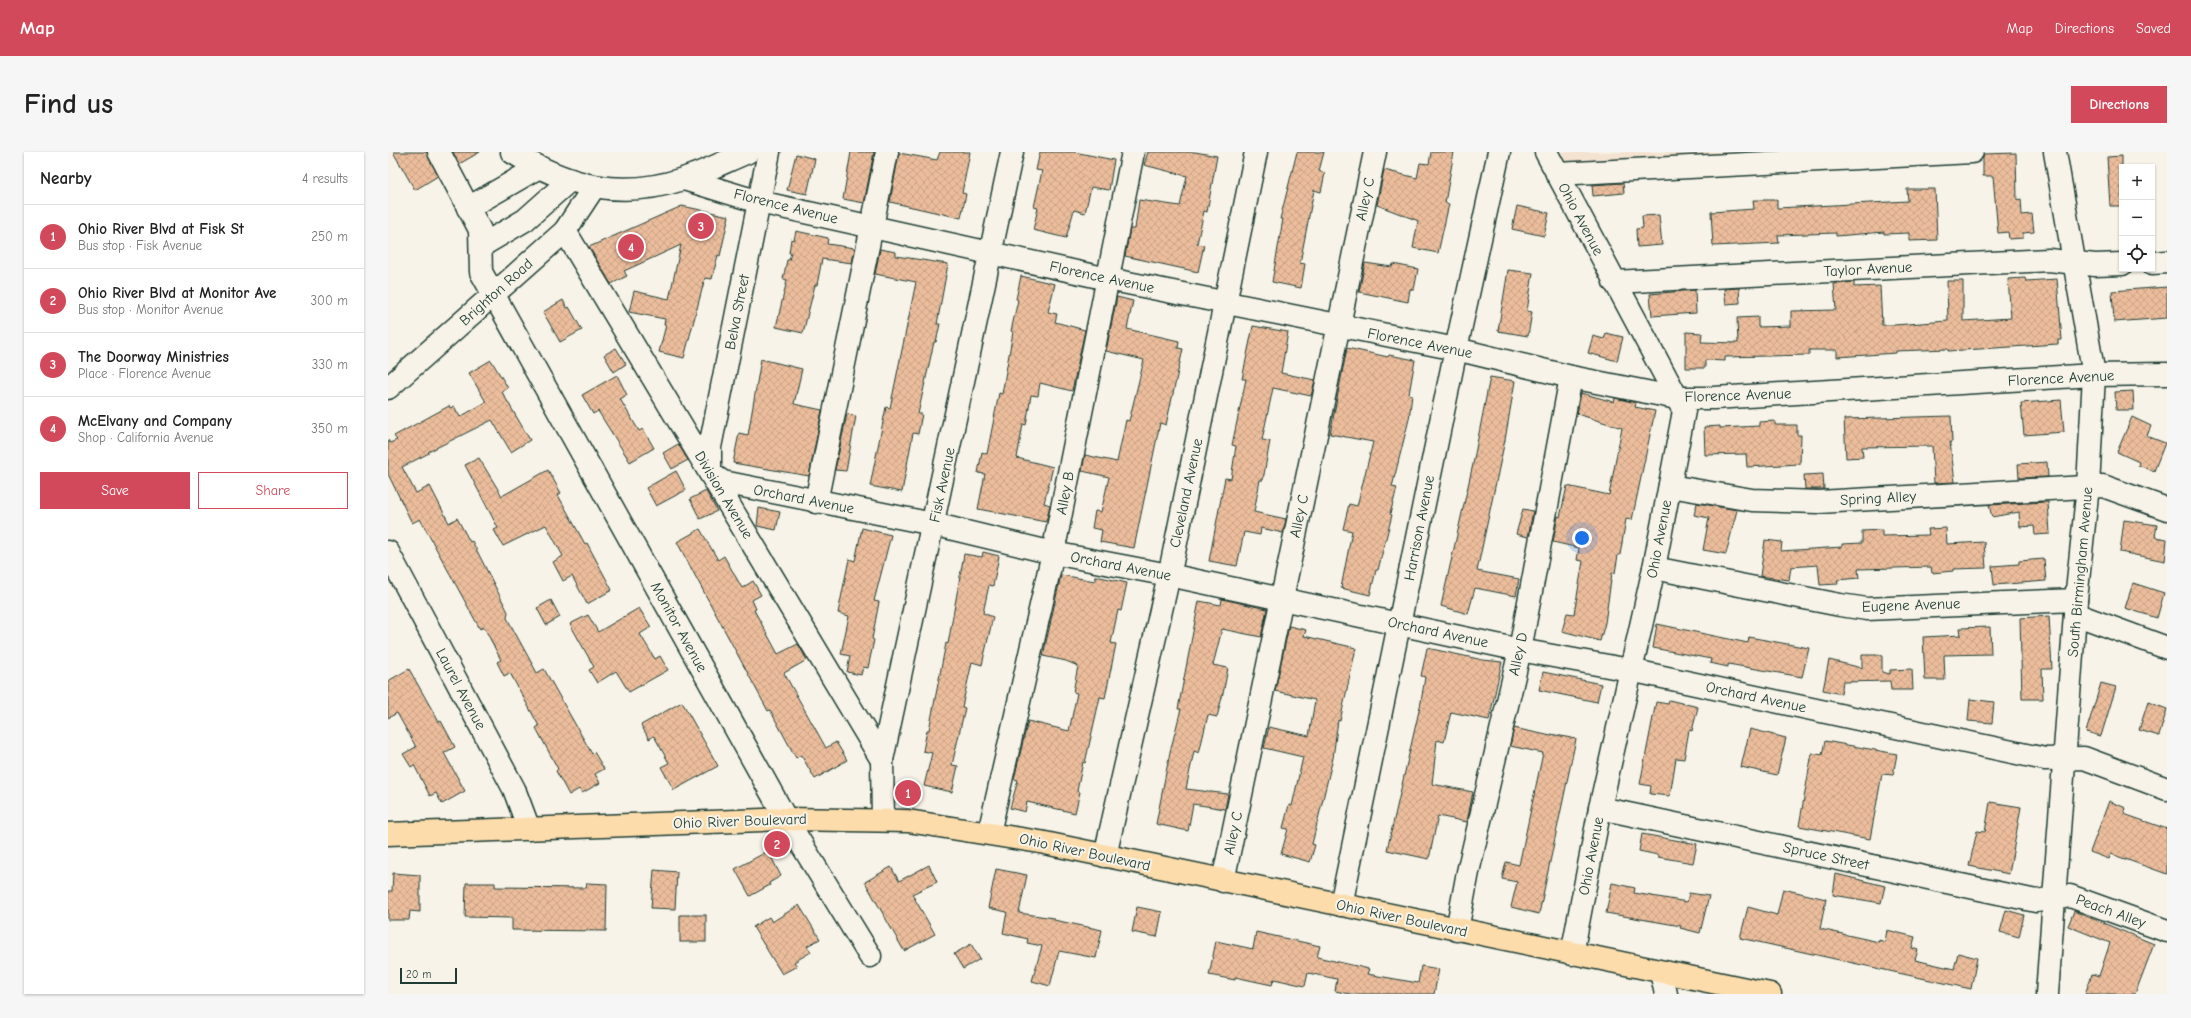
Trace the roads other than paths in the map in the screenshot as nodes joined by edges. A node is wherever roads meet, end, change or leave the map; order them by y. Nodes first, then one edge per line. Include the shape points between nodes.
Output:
1 (439, 152) edge
2 (512, 152) edge
3 (769, 152) edge
4 (887, 152) edge
5 (1012, 152) edge
6 (1133, 152) edge
7 (1256, 152) edge
8 (1375, 152) edge
9 (1499, 152) edge
10 (1546, 152) edge
11 (1972, 152) edge
12 (2055, 152) edge
13 (736, 154) edge
14 (539, 167) junction
15 (1558, 174) junction
16 (684, 179) junction
17 (570, 180) junction
18 (594, 187) junction
19 (759, 202) junction
20 (468, 208) junction
21 (871, 227) junction
22 (565, 231) junction
23 (480, 246) junction
24 (992, 253) junction
25 (2074, 262) junction
26 (2167, 262) edge
27 (2155, 263) edge
28 (2119, 264) edge
29 (1108, 278) junction
30 (1614, 282) junction
31 (494, 294) junction
32 (1226, 302) junction
33 (1339, 327) junction
34 (1456, 349) junction
35 (2167, 374) edge
36 (2094, 375) junction
37 (1571, 377) junction
38 (389, 384) edge
39 (1678, 398) junction
40 (710, 473) junction
41 (1670, 486) junction
42 (2088, 486) junction
43 (816, 502) junction
44 (2167, 509) edge
45 (934, 524) junction
46 (388, 552) edge
47 (1053, 553) junction
48 (1654, 568) junction
49 (1169, 575) junction
50 (1282, 599) junction
51 (2076, 607) junction
52 (1400, 624) junction
53 (2167, 648) edge
54 (1520, 650) junction
55 (1630, 670) junction
56 (2065, 758) junction
57 (882, 760) junction
58 (2167, 789) edge
59 (1600, 808) junction
60 (786, 819) junction
61 (883, 819) junction
62 (529, 829) junction
63 (989, 833) junction
64 (388, 834) edge
65 (1105, 856) junction
66 (1223, 881) junction
67 (2053, 898) junction
68 (1341, 905) junction
69 (1457, 930) junction
70 (2167, 931) edge
71 (1572, 954) junction
72 (870, 956) dead end
73 (1661, 972) junction
74 (1666, 994) edge
75 (1770, 994) edge
76 (2047, 994) edge

1 - 20 street, Monitor Avenue
2 - 14 street
3 - 19 street, Belva Street
4 - 21 street
5 - 24 street, Fisk Avenue
6 - 29 street, Alley B
7 - 32 street, Cleveland Avenue
8 - 33 street, Alley C
9 - 34 street, Harrison Avenue
10 - 15 street, Ohio Avenue
11 - 15 street
12 - 25 street, South Birmingham Avenue
13 - 16 street
14 - 17 street
14 - 20 street
15 - 30 street, Ohio Avenue
16 - 18 street via 621,191
16 - 19 street, Florence Avenue
17 - 18 street
17 - 23 street via 526,220
18 - 22 street, Brighton Road
19 - 21 street, Florence Avenue
19 - 40 street, Belva Street via 710,447
20 - 23 street, Monitor Avenue via 480,230
21 - 24 street, Florence Avenue
21 - 43 street
22 - 31 street, Brighton Road
22 - 40 street, Division Avenue
23 - 31 street, Monitor Avenue via 481,272
24 - 29 street, Florence Avenue
24 - 45 street, Fisk Avenue
25 - 28 street, Taylor Avenue via 2095,265
25 - 30 street, Taylor Avenue via 2049,260
25 - 36 street, South Birmingham Avenue
26 - 27 street
29 - 32 street, Florence Avenue
29 - 47 street, Alley B
30 - 39 street, Ohio Avenue
31 - 38 street, Brighton Road
31 - 60 street, Monitor Avenue
32 - 33 street, Florence Avenue
32 - 49 street, Cleveland Avenue
33 - 34 street, Florence Avenue
33 - 50 street, Alley C
34 - 37 street, Florence Avenue
34 - 52 street, Harrison Avenue
35 - 36 street, Florence Avenue
36 - 39 street, Florence Avenue
36 - 42 street, South Birmingham Avenue
37 - 39 street, Florence Avenue
37 - 54 street, Alley D
39 - 41 street, Ohio Avenue via 1684,411
40 - 43 street, Orchard Avenue via 723,482
40 - 57 street, Division Avenue
41 - 42 street, Spring Alley via 1752,500 1819,502
41 - 48 street, Ohio Avenue
42 - 44 street, Spring Alley via 2103,486
42 - 51 street, South Birmingham Avenue
43 - 45 street, Orchard Avenue
45 - 47 street, Orchard Avenue
45 - 57 street, Fisk Avenue
46 - 62 street, Laurel Avenue via 514,789
47 - 49 street, Orchard Avenue
47 - 63 street, Alley B
48 - 51 street, Eugene Avenue via 1840,605 1867,608
48 - 55 street, Ohio Avenue
49 - 50 street, Orchard Avenue
49 - 65 street, Cleveland Avenue
50 - 52 street, Orchard Avenue
50 - 66 street, Alley C
51 - 53 street
51 - 56 street, South Birmingham Avenue
52 - 54 street, Orchard Avenue
52 - 68 street, Harrison Avenue
54 - 55 street, Orchard Avenue
54 - 69 street, Alley D
55 - 56 street, Orchard Avenue via 2045,759
55 - 59 street, Ohio Avenue
56 - 58 street, Orchard Avenue via 2084,758
56 - 67 street, South Birmingham Avenue
57 - 61 street, Fisk Avenue
59 - 67 street, Spruce Street via 2036,900
59 - 71 street, Ohio Avenue
60 - 61 highway, Ohio River Boulevard
60 - 62 highway, Ohio River Boulevard
60 - 72 street, Monitor Avenue
61 - 63 highway, Ohio River Boulevard
62 - 64 highway, Ohio River Boulevard
63 - 65 highway, Ohio River Boulevard
65 - 66 highway, Ohio River Boulevard
66 - 68 highway, Ohio River Boulevard
67 - 70 street, Peach Alley via 2070,896
67 - 76 street, South Birmingham Avenue
68 - 69 highway, Ohio River Boulevard
69 - 71 highway, Ohio River Boulevard
71 - 73 highway, Ohio River Boulevard
73 - 74 street
73 - 75 highway, Ohio River Boulevard

